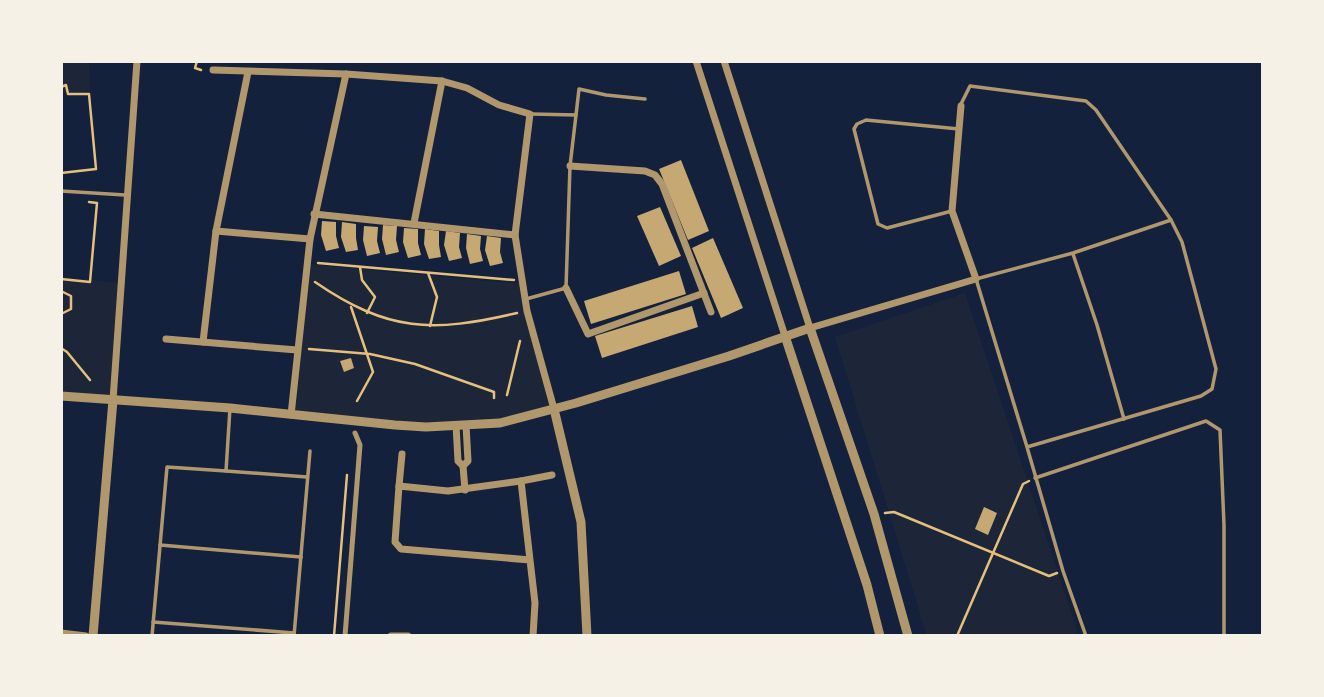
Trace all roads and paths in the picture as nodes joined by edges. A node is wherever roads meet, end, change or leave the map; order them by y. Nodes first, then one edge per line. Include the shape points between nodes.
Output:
1 (137, 61) edge
2 (197, 61) edge
3 (696, 61) edge
4 (724, 61) edge
5 (201, 70) dead end
6 (213, 70) dead end
7 (248, 72) junction
8 (346, 74) junction
9 (442, 81) junction
10 (61, 87) edge
11 (68, 94) junction
12 (61, 95) edge
13 (646, 99) dead end
14 (961, 106) joint
15 (530, 114) junction
16 (576, 116) junction
17 (959, 129) junction
18 (569, 166) junction
19 (61, 173) edge
20 (61, 191) edge
21 (126, 195) junction
22 (85, 202) dead end
23 (952, 211) junction
24 (314, 214) junction
25 (1171, 220) junction
26 (414, 223) junction
27 (216, 231) junction
28 (515, 235) junction
29 (310, 239) junction
30 (1073, 253) junction
31 (315, 263) dead end
32 (360, 267) junction
33 (428, 273) junction
34 (61, 279) edge
35 (976, 279) junction
36 (521, 281) junction
37 (314, 282) dead end
38 (566, 288) junction
39 (61, 292) edge
40 (704, 293) junction
41 (525, 299) junction
42 (351, 305) junction
43 (527, 311) junction
44 (711, 312) dead end
45 (367, 313) junction
46 (61, 314) edge
47 (430, 326) junction
48 (810, 328) junction
49 (785, 336) junction
50 (166, 339) dead end
51 (520, 341) dead end
52 (203, 342) junction
53 (61, 348) edge
54 (309, 349) dead end
55 (297, 350) junction
56 (368, 354) junction
57 (90, 380) dead end
58 (508, 395) dead end
59 (61, 396) edge
60 (494, 398) dead end
61 (113, 400) junction
62 (357, 401) dead end
63 (230, 408) junction
64 (554, 409) junction
65 (291, 415) junction
66 (1124, 419) junction
67 (461, 425) junction
68 (355, 433) dead end
69 (1027, 447) junction
70 (310, 451) dead end
71 (402, 454) dead end
72 (348, 470) dead end
73 (226, 471) junction
74 (552, 475) dead end
75 (308, 477) junction
76 (1035, 478) junction
77 (521, 481) junction
78 (399, 486) junction
79 (465, 490) junction
80 (874, 514) junction
81 (160, 545) junction
82 (994, 554) junction
83 (301, 557) junction
84 (530, 560) junction
85 (1063, 571) junction
86 (153, 622) junction
87 (61, 633) edge
88 (294, 634) edge
89 (86, 636) edge
90 (93, 636) edge
91 (152, 636) edge
92 (334, 636) edge
93 (345, 636) edge
94 (391, 636) edge
95 (408, 636) edge
96 (533, 636) edge
97 (587, 636) edge
98 (880, 636) edge
99 (908, 636) edge
100 (957, 636) edge
101 (1086, 636) edge
102 (1224, 636) edge

1 - 21 street
2 - 5 path via 194,68
3 - 49 street
4 - 48 street
6 - 7 street
7 - 8 street
7 - 27 street
8 - 9 street
8 - 24 street
9 - 15 street
9 - 26 street
10 - 11 path via 66,85
11 - 12 path
11 - 19 path via 89,94 96,169
13 - 16 lane via 579,89
14 - 17 street
14 - 25 lane via 970,86 1086,101
15 - 16 lane
15 - 28 street
16 - 18 lane
17 - 23 street
17 - 23 lane via 866,120 854,129 878,224 887,228
18 - 38 lane
18 - 40 street via 655,175 663,184
20 - 21 lane
21 - 61 street
22 - 34 path via 97,203 90,282
23 - 35 street
24 - 26 street
24 - 29 street
25 - 30 lane
25 - 66 lane via 1182,242 1216,369 1213,389
26 - 28 street
27 - 29 street
27 - 52 street
28 - 36 street
29 - 55 street
30 - 35 lane
30 - 66 lane
31 - 32 path
32 - 33 path
32 - 45 path via 362,280 374,297
33 - 36 path
33 - 47 path via 437,297
35 - 48 street
35 - 69 lane
36 - 41 street
37 - 42 path
38 - 40 street via 588,334
38 - 41 lane
39 - 46 path via 71,296 72,303 71,309
40 - 44 street
41 - 43 street
42 - 45 path
42 - 56 path
43 - 47 path via 486,321
43 - 64 street
45 - 47 path
48 - 49 street
48 - 80 street
49 - 64 street
49 - 98 street
50 - 52 street
51 - 58 path
52 - 55 street
53 - 57 path
54 - 56 path
55 - 65 street
56 - 60 path via 457,378 494,392
56 - 62 path via 373,372
59 - 61 street
61 - 63 street
61 - 90 street
63 - 65 street
63 - 73 lane
64 - 67 street via 500,423
64 - 97 street via 581,522
65 - 67 street via 395,425
66 - 69 lane
67 - 79 street via 468,461 463,466
68 - 93 street via 360,445
69 - 76 lane
70 - 75 lane
71 - 78 street
72 - 92 path
73 - 75 lane
73 - 81 lane via 167,467
74 - 77 street
75 - 83 lane
76 - 82 path via 1023,484
76 - 85 lane
76 - 102 lane via 1206,421 1220,430
77 - 79 street
77 - 84 street
78 - 79 street
78 - 84 street via 395,542 401,549
80 - 82 path via 894,512
80 - 99 street
81 - 83 lane
81 - 86 lane
82 - 85 path via 1049,576
82 - 100 path
83 - 88 lane
84 - 96 street
85 - 101 lane
86 - 88 lane
86 - 91 lane
87 - 89 street
94 - 95 street

